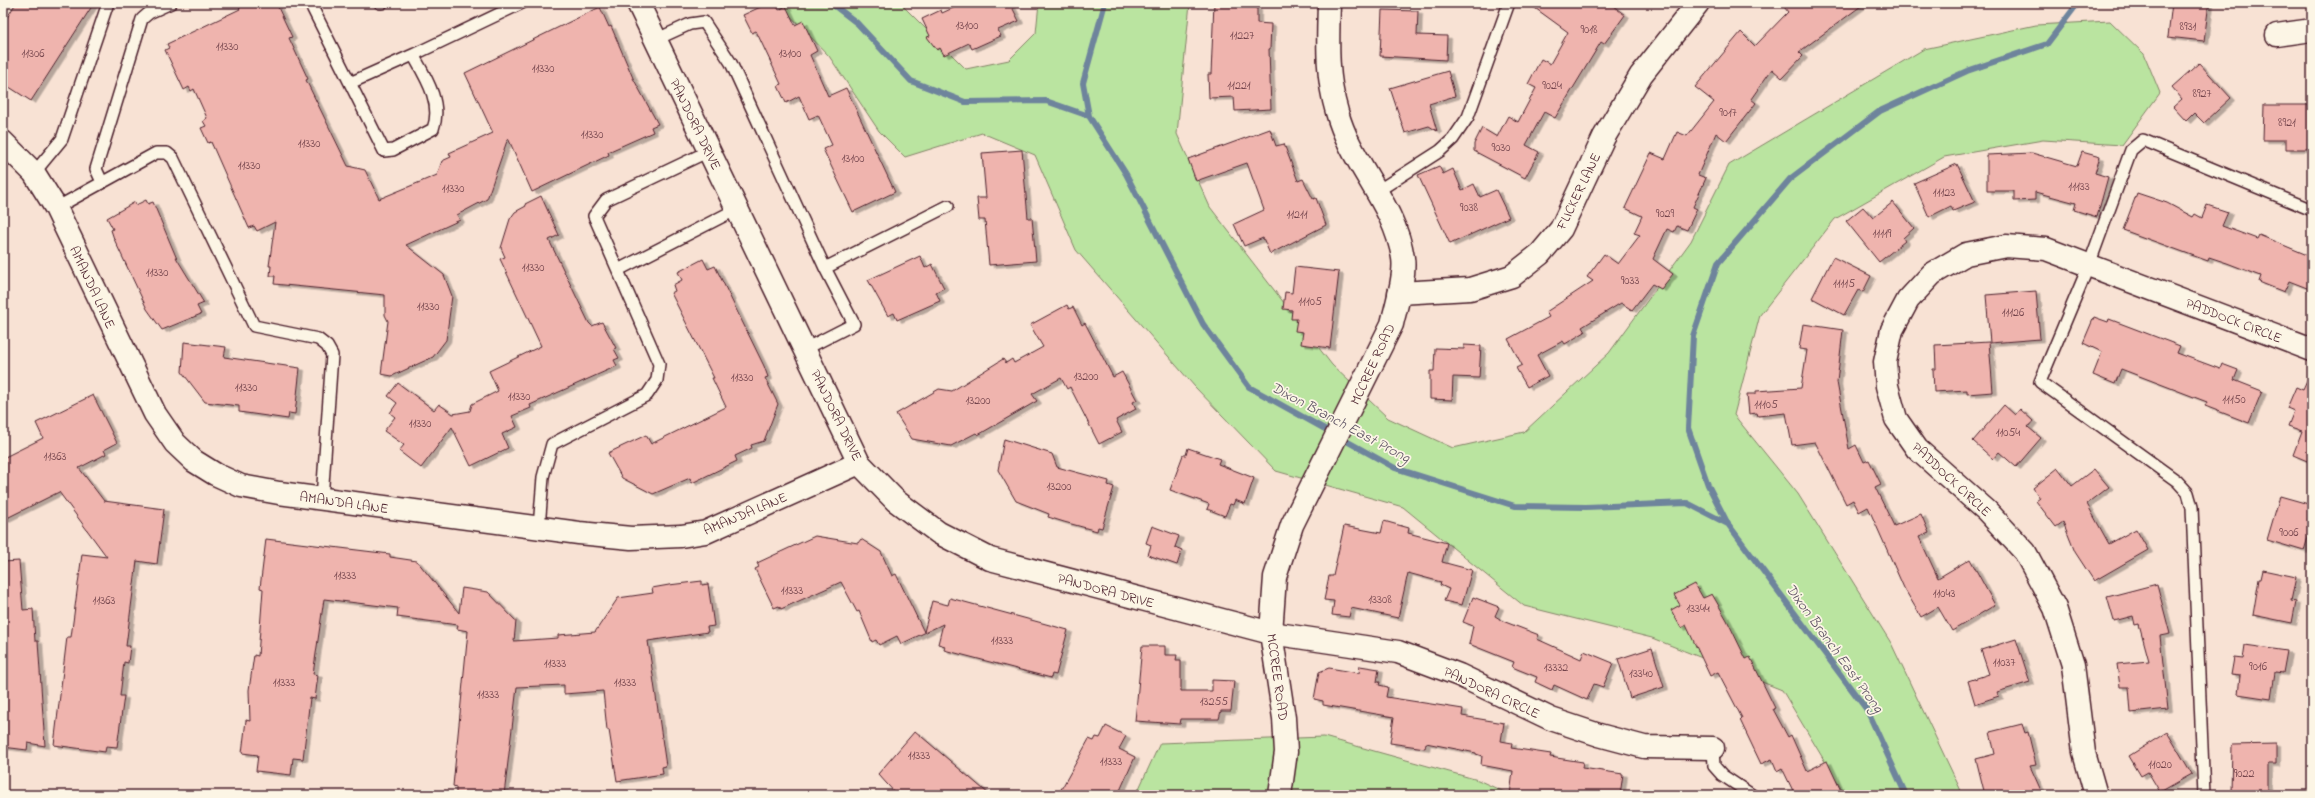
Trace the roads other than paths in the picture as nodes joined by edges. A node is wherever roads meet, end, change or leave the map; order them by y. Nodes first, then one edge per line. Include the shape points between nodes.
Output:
1 (108, 3) edge
2 (171, 3) edge
3 (310, 3) edge
4 (522, 3) edge
5 (638, 3) edge
6 (1329, 3) edge
7 (1509, 3) edge
8 (1698, 3) edge
9 (2312, 30) edge
10 (2277, 35) dead end
11 (655, 40) junction
12 (415, 54) junction
13 (350, 83) junction
14 (3, 142) edge
15 (709, 151) junction
16 (34, 173) junction
17 (102, 182) junction
18 (1376, 192) junction
19 (948, 206) dead end
20 (56, 208) junction
21 (737, 209) junction
22 (2312, 210) edge
23 (2089, 265) junction
24 (825, 268) junction
25 (618, 270) junction
26 (1399, 293) junction
27 (805, 349) junction
28 (2312, 350) edge
29 (860, 463) junction
30 (322, 499) junction
31 (540, 528) junction
32 (1271, 632) junction
33 (1713, 748) joint
34 (1280, 795) edge
35 (1752, 795) edge
36 (2096, 795) edge
37 (2204, 795) edge

1 - 16 lane via 62,139
2 - 17 lane via 142,19 96,169
3 - 13 lane
4 - 12 lane
5 - 11 street, PANDORA DRIVE
6 - 18 street, MCCREE ROAD via 1327,69 1337,113 1354,156
7 - 18 lane via 1468,117 1440,151
8 - 26 street, FLICKER LANE via 1641,75 1604,136 1561,229 1540,254 1512,276 1470,289
9 - 10 street
11 - 15 street, PANDORA DRIVE
11 - 24 lane via 690,24 704,22 731,63
12 - 13 lane
12 - 13 lane via 434,96 436,121 433,129 392,150 384,151
14 - 16 street, AMANDA LANE
15 - 21 street, PANDORA DRIVE
15 - 25 lane via 606,200 594,216
16 - 20 street, AMANDA LANE
17 - 20 lane
17 - 30 lane via 156,152 167,153 173,158 254,326 318,339 327,346 332,355
18 - 26 street, MCCREE ROAD via 1394,223 1403,260
19 - 24 lane
20 - 30 street, AMANDA LANE via 155,414 175,444 194,461 241,486
21 - 25 lane
21 - 27 street, PANDORA DRIVE
22 - 23 lane via 2143,140 2131,150
23 - 28 street, PADDOCK CIRCLE
23 - 36 street, PADDOCK CIRCLE via 2046,249 2006,246 1966,254 1932,274 1908,300 1892,330 1885,362 1887,386 1896,419 1917,449 1987,511 2025,552 2055,608 2073,665 2084,753
23 - 37 lane via 2040,382 2177,481 2188,493 2192,507
24 - 27 lane via 854,324
25 - 31 lane via 659,364 657,380 647,395 552,444 543,477
26 - 32 street, MCCREE ROAD via 1392,324 1292,525 1276,577
27 - 29 street, PANDORA DRIVE
29 - 31 street, AMANDA LANE via 706,532 631,538
29 - 32 street, PANDORA DRIVE via 896,501 939,533 990,559
30 - 31 street, AMANDA LANE
32 - 33 street, PANDORA CIRCLE via 1398,652 1460,675 1550,719 1644,747
32 - 34 street, MCCREE ROAD via 1284,718 1286,752
33 - 35 lane via 1714,766 1722,775

